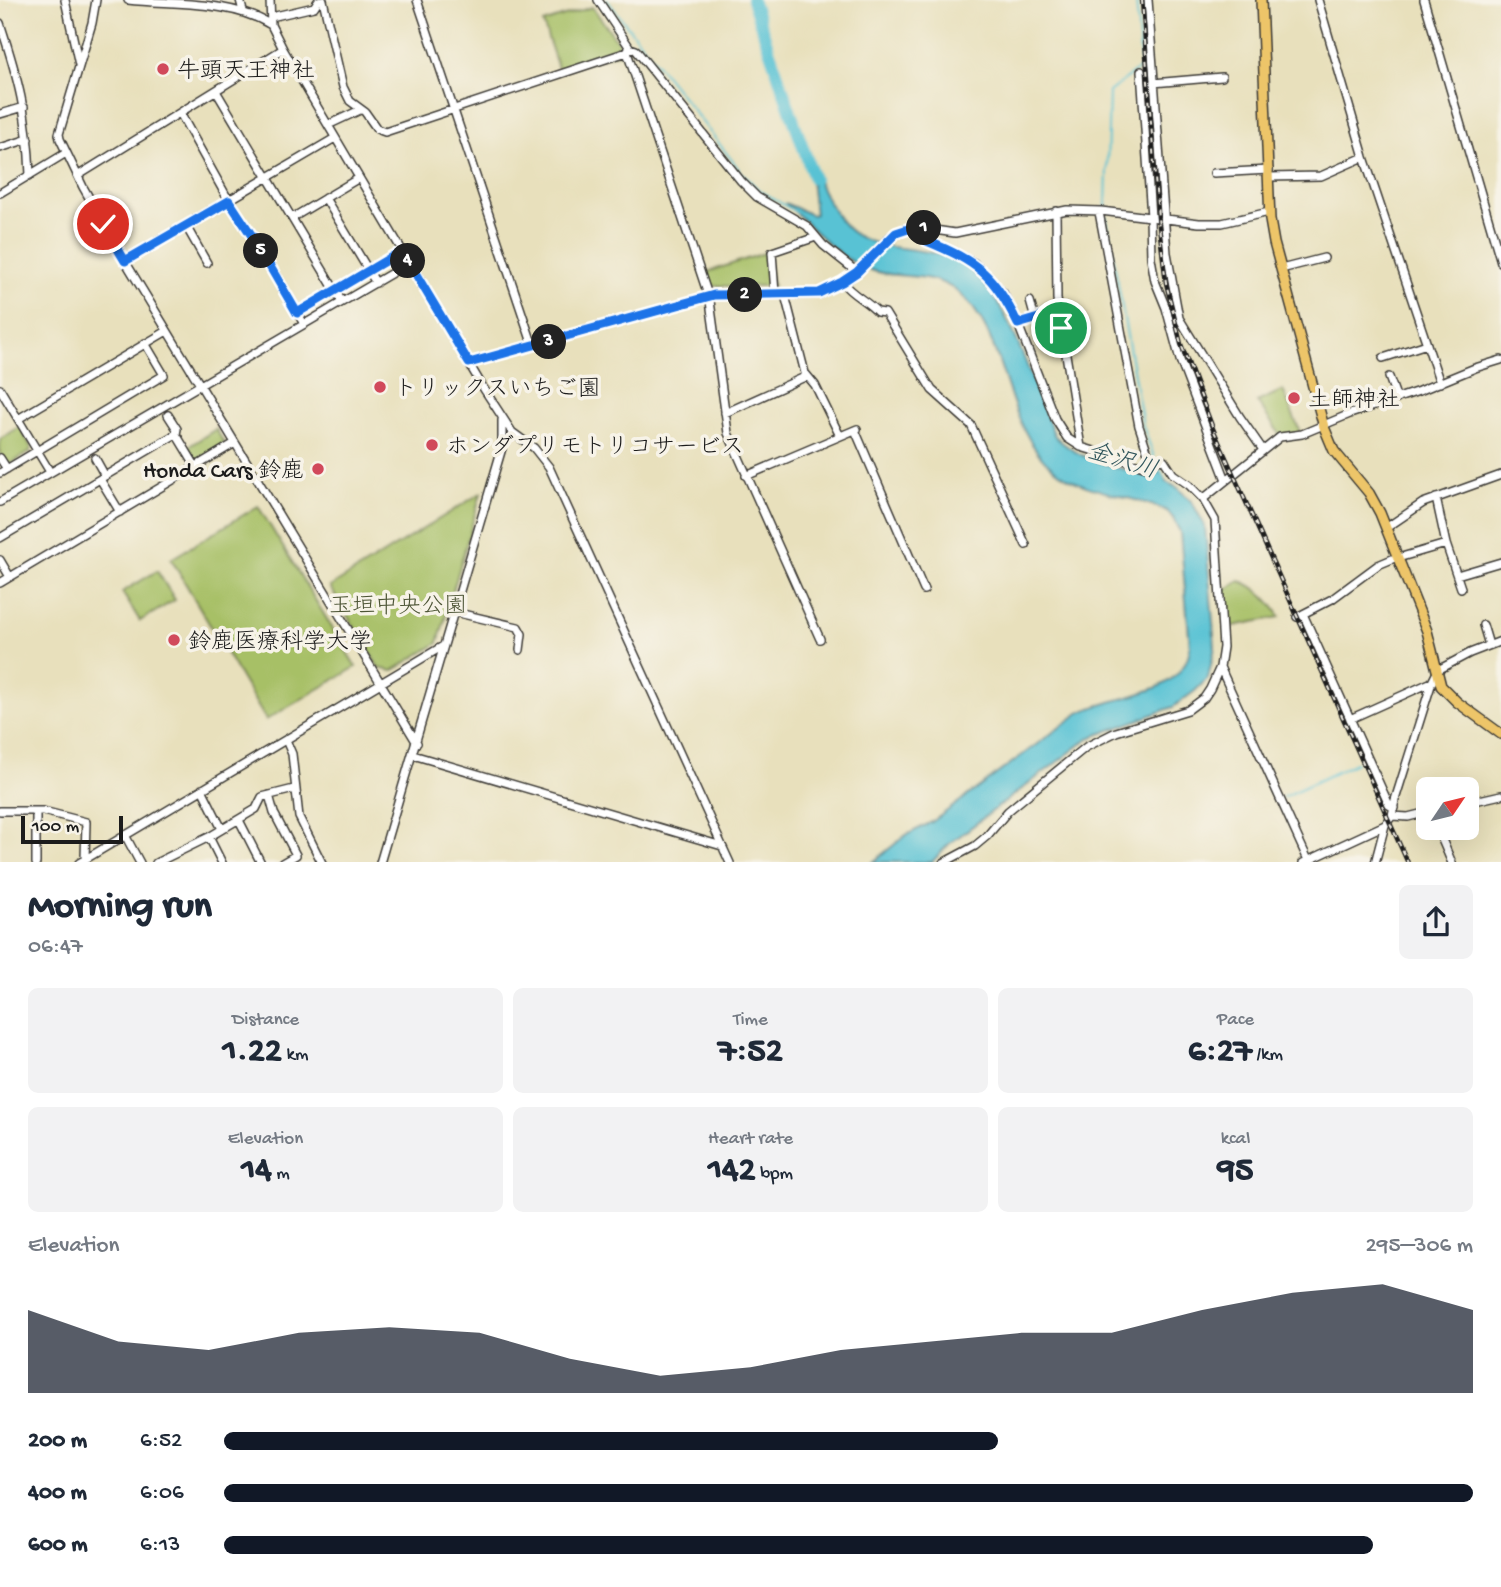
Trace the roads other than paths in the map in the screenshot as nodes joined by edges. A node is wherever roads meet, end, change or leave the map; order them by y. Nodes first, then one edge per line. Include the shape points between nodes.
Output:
1 (65, 0) edge
2 (96, 0) edge
3 (129, 0) edge
4 (240, 0) edge
5 (270, 0) edge
6 (320, 0) edge
7 (417, 0) edge
8 (598, 0) edge
9 (1148, 0) edge
10 (1261, 0) edge
11 (1318, 0) edge
12 (1424, 0) edge
13 (243, 11) junction
14 (271, 21) junction
15 (0, 23) edge
16 (283, 49) junction
17 (629, 50) junction
18 (80, 66) junction
19 (1141, 71) dead end
20 (1222, 77) dead end
21 (1153, 83) junction
22 (216, 90) junction
23 (24, 107) junction
24 (360, 110) junction
25 (454, 110) junction
26 (180, 113) junction
27 (0, 114) edge
28 (328, 125) junction
29 (335, 138) junction
30 (29, 139) junction
31 (0, 148) edge
32 (66, 153) junction
33 (1364, 157) junction
34 (1214, 173) dead end
35 (30, 174) junction
36 (1269, 174) junction
37 (79, 175) junction
38 (268, 178) junction
39 (359, 178) junction
40 (0, 193) edge
41 (325, 198) junction
42 (229, 201) junction
43 (1056, 211) junction
44 (1104, 212) junction
45 (1269, 212) junction
46 (1151, 217) junction
47 (292, 218) junction
48 (1164, 218) junction
49 (186, 226) junction
50 (928, 229) junction
51 (816, 237) junction
52 (1324, 258) dead end
53 (407, 259) junction
54 (125, 261) junction
55 (1501, 262) edge
56 (208, 263) dead end
57 (1281, 270) junction
58 (369, 271) junction
59 (857, 272) junction
60 (842, 282) junction
61 (376, 283) junction
62 (335, 290) junction
63 (775, 295) junction
64 (785, 295) junction
65 (708, 297) junction
66 (1030, 301) dead end
67 (342, 302) junction
68 (1059, 312) junction
69 (297, 313) junction
70 (1034, 319) junction
71 (304, 324) junction
72 (1018, 324) junction
73 (167, 331) junction
74 (145, 343) junction
75 (1427, 344) junction
76 (533, 346) junction
77 (1383, 358) dead end
78 (1501, 360) edge
79 (469, 363) junction
80 (807, 376) junction
81 (1389, 377) dead end
82 (1440, 383) junction
83 (200, 387) junction
84 (0, 389) edge
85 (1397, 399) junction
86 (725, 413) junction
87 (168, 415) dead end
88 (18, 419) junction
89 (502, 419) junction
90 (1324, 424) junction
91 (176, 434) junction
92 (840, 436) junction
93 (234, 443) junction
94 (1081, 447) junction
95 (1264, 450) junction
96 (37, 451) junction
97 (0, 458) edge
98 (95, 458) dead end
99 (1154, 461) junction
100 (196, 467) junction
101 (3, 471) edge
102 (50, 472) junction
103 (746, 475) junction
104 (1501, 475) edge
105 (103, 477) junction
106 (1226, 480) junction
107 (1436, 498) junction
108 (1203, 499) junction
109 (0, 502) edge
110 (120, 512) junction
111 (1386, 528) junction
112 (0, 538) edge
113 (1446, 544) junction
114 (1026, 545) dead end
115 (1398, 558) junction
116 (0, 560) edge
117 (1501, 562) edge
118 (1457, 575) junction
119 (10, 577) junction
120 (0, 583) edge
121 (1461, 588) dead end
122 (924, 590) dead end
123 (454, 612) junction
124 (1483, 625) dead end
125 (820, 639) dead end
126 (1501, 641) edge
127 (1489, 645) junction
128 (444, 646) junction
129 (520, 650) dead end
130 (1220, 667) junction
131 (1438, 670) junction
132 (381, 682) junction
133 (1432, 682) junction
134 (1350, 719) junction
135 (1501, 734) edge
136 (286, 740) junction
137 (417, 743) junction
138 (413, 755) junction
139 (202, 789) junction
140 (294, 789) junction
141 (270, 795) junction
142 (1501, 795) edge
143 (1479, 800) edge
144 (0, 811) edge
145 (36, 811) junction
146 (1393, 812) junction
147 (1416, 815) edge
148 (239, 820) junction
149 (1385, 825) junction
150 (222, 829) junction
151 (125, 835) junction
152 (209, 837) junction
153 (1442, 840) edge
154 (722, 846) junction
155 (172, 854) junction
156 (82, 861) edge
157 (1306, 861) edge
158 (36, 862) edge
159 (139, 862) edge
160 (158, 862) edge
161 (176, 862) edge
162 (222, 862) edge
163 (260, 862) edge
164 (284, 862) edge
165 (322, 862) edge
166 (380, 862) edge
167 (730, 862) edge
168 (945, 862) edge
169 (1375, 862) edge
170 (1452, 862) edge

1 - 18 street
2 - 18 street
3 - 13 street
4 - 13 street
5 - 14 street
6 - 14 street via 314,7
6 - 24 street via 344,87
7 - 25 street
8 - 17 street
9 - 21 street
10 - 36 main road
11 - 33 street
12 - 55 street
13 - 14 street
14 - 16 street
15 - 23 street
16 - 22 street
16 - 28 street
17 - 25 street
17 - 51 street via 636,50 741,181
17 - 65 street
18 - 32 street via 59,134
19 - 46 street
20 - 21 street
21 - 48 street
22 - 26 street
22 - 38 street
23 - 27 street
23 - 30 street
24 - 25 street via 385,132
24 - 28 street
25 - 76 street
26 - 37 street
26 - 42 street
28 - 29 street
29 - 38 street
29 - 39 street
30 - 31 street
30 - 35 street
32 - 35 street
32 - 37 street
33 - 36 street via 1321,176
33 - 75 street
34 - 36 street
35 - 40 street
36 - 45 main road
37 - 54 street
38 - 42 street
38 - 47 street
39 - 41 street
39 - 53 street
41 - 47 street
41 - 58 street
42 - 49 street
42 - 69 street
43 - 44 street
43 - 50 street via 955,233
43 - 68 street
44 - 46 street
44 - 99 street via 1139,426
45 - 48 street via 1222,223
45 - 57 main road
46 - 48 street
46 - 106 street via 1154,281
47 - 62 street
48 - 95 street via 1180,318
49 - 54 street
49 - 56 street
50 - 59 street via 906,229 890,237
50 - 72 street via 927,241 974,263 995,283
51 - 59 street
51 - 63 street via 772,252
52 - 57 street
53 - 58 street via 395,255
53 - 61 street
53 - 79 street
54 - 73 street
57 - 90 main road
58 - 61 street
58 - 62 street
59 - 60 street
60 - 64 street via 819,293
60 - 114 street via 855,297 885,313 932,390 971,425
61 - 67 street
62 - 67 street
62 - 69 street
63 - 64 street
63 - 65 street
64 - 80 street
65 - 76 street
65 - 86 street
66 - 70 street
67 - 71 street
68 - 70 street
68 - 94 street
69 - 71 street
70 - 72 street
71 - 83 street
72 - 94 street via 1059,426
73 - 74 street
73 - 83 street
74 - 88 street
74 - 96 street via 164,375
75 - 77 street
75 - 82 street
76 - 79 street
78 - 82 street
79 - 89 street
80 - 86 street
80 - 92 street via 816,385
81 - 85 street
82 - 85 street
83 - 93 street
83 - 102 street
84 - 88 street
85 - 90 street
86 - 103 street
87 - 91 street
88 - 96 street
89 - 123 street via 502,448
89 - 154 street via 549,467
90 - 95 street via 1280,437
90 - 111 main road via 1334,451 1368,494
91 - 100 street
91 - 105 street
92 - 103 street
92 - 122 street via 856,430
93 - 100 street
93 - 132 street
94 - 99 street via 1147,467
95 - 106 street
96 - 101 street
96 - 102 street
97 - 101 street
98 - 105 street
99 - 108 street via 1164,460 1173,474
100 - 110 street
102 - 109 street
103 - 125 street
104 - 107 street
105 - 110 street
105 - 112 street
106 - 108 street
107 - 111 street
107 - 113 street
108 - 130 street via 1215,520 1223,647
110 - 119 street
111 - 115 main road
113 - 115 street
113 - 118 street
115 - 131 main road
115 - 134 street via 1378,565 1332,599 1300,615
116 - 119 street
117 - 118 street
118 - 121 street
119 - 120 street
123 - 128 street
123 - 129 street via 518,627
124 - 127 street
126 - 127 street
127 - 131 street
128 - 132 street
128 - 137 street
130 - 157 street
130 - 168 street via 1210,689 1195,705 1086,747 1008,811 975,846
131 - 133 street
131 - 135 main road via 1447,694
132 - 136 street
132 - 137 street
133 - 134 street
133 - 146 street
134 - 146 street
136 - 139 street
136 - 140 street via 292,754
137 - 138 street
138 - 154 street
138 - 166 street
139 - 150 street
139 - 151 street
140 - 141 street
140 - 165 street via 299,817
141 - 148 street
141 - 164 street via 296,855
142 - 143 street
144 - 145 street
145 - 156 street via 86,822
145 - 158 street
146 - 147 street
146 - 149 street
148 - 150 street
148 - 163 street
149 - 157 street
149 - 169 street
150 - 152 street
151 - 156 street
151 - 159 street
152 - 155 street
152 - 162 street
153 - 170 street
154 - 167 street
155 - 160 street
155 - 161 street

